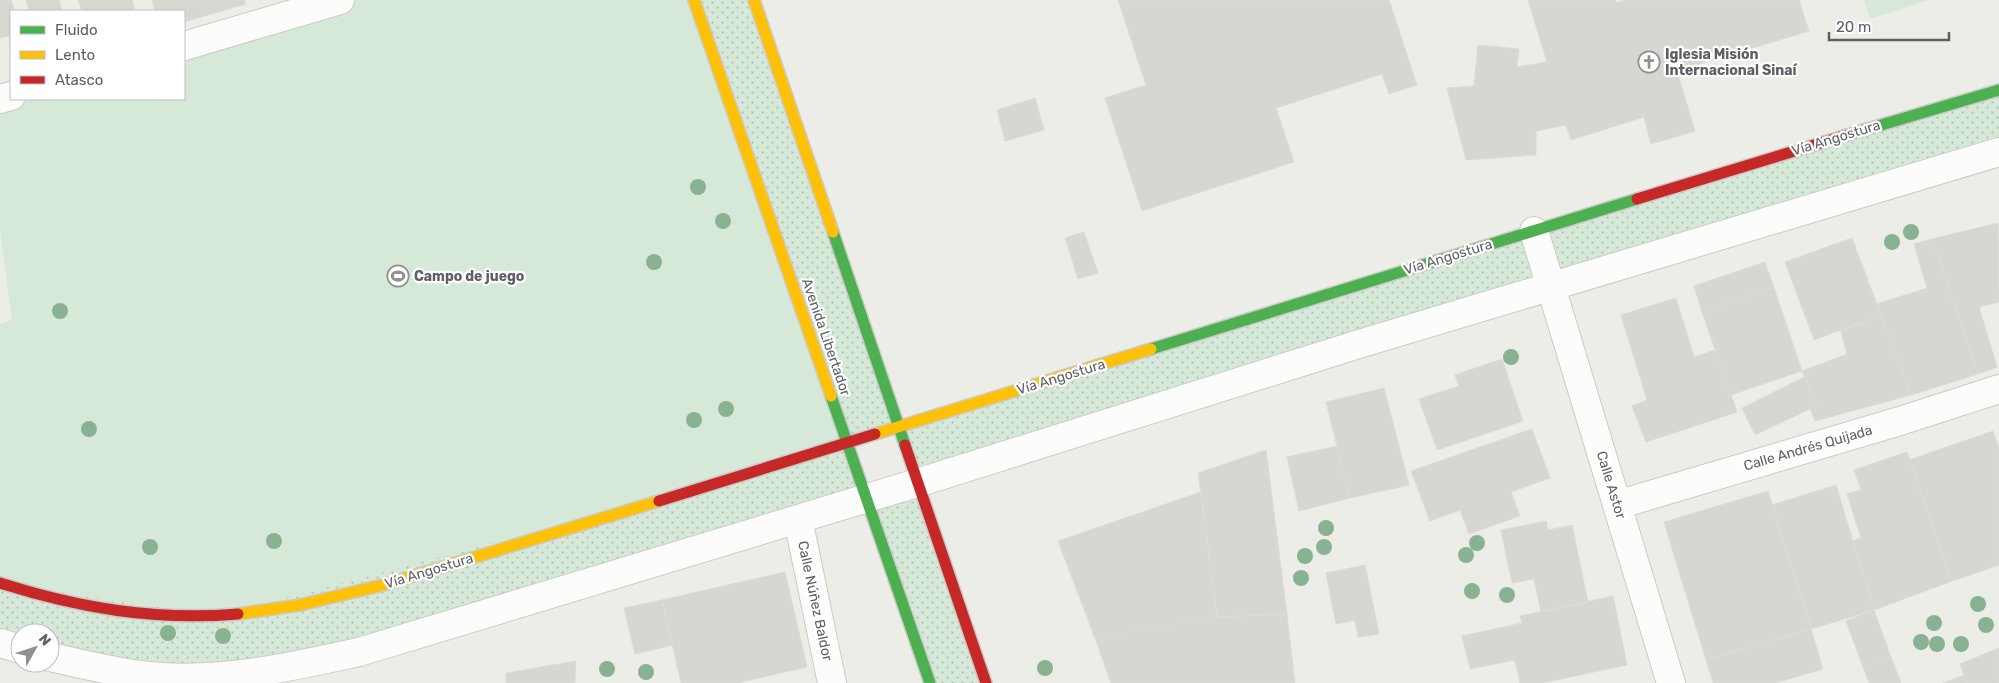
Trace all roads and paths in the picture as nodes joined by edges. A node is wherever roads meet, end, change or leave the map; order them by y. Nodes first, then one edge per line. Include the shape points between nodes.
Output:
1 (340, 0) edge
2 (694, 0) edge
3 (754, 0) edge
4 (185, 46) edge
5 (1999, 90) edge
6 (1999, 152) edge
7 (1534, 231) junction
8 (1551, 286) junction
9 (1999, 389) edge
10 (898, 426) junction
11 (847, 442) junction
12 (917, 483) junction
13 (866, 498) junction
14 (1617, 505) junction
15 (798, 519) junction
16 (0, 583) edge
17 (60, 659) edge
18 (832, 683) edge
19 (930, 683) edge
20 (986, 683) edge
21 (1671, 683) edge

1 - 4 street
2 - 11 street, Avenida Libertador
3 - 10 street
5 - 7 street, Vía Angostura
6 - 8 street
7 - 8 street, Calle Astor
7 - 10 street, Vía Angostura
8 - 12 street
8 - 14 street, Calle Astor
9 - 14 street, Calle Andrés Quijada
10 - 11 street, Vía Angostura
10 - 12 street
11 - 13 street, Avenida Libertador
11 - 16 street, Vía Angostura via 416,576 333,598 270,610 181,617 128,613 87,607
12 - 13 street
12 - 20 street
13 - 15 street
13 - 19 street, Avenida Libertador
14 - 21 street, Calle Astor
15 - 17 street via 359,652 275,671 218,678 161,677
15 - 18 street, Calle Núñez Baldor

